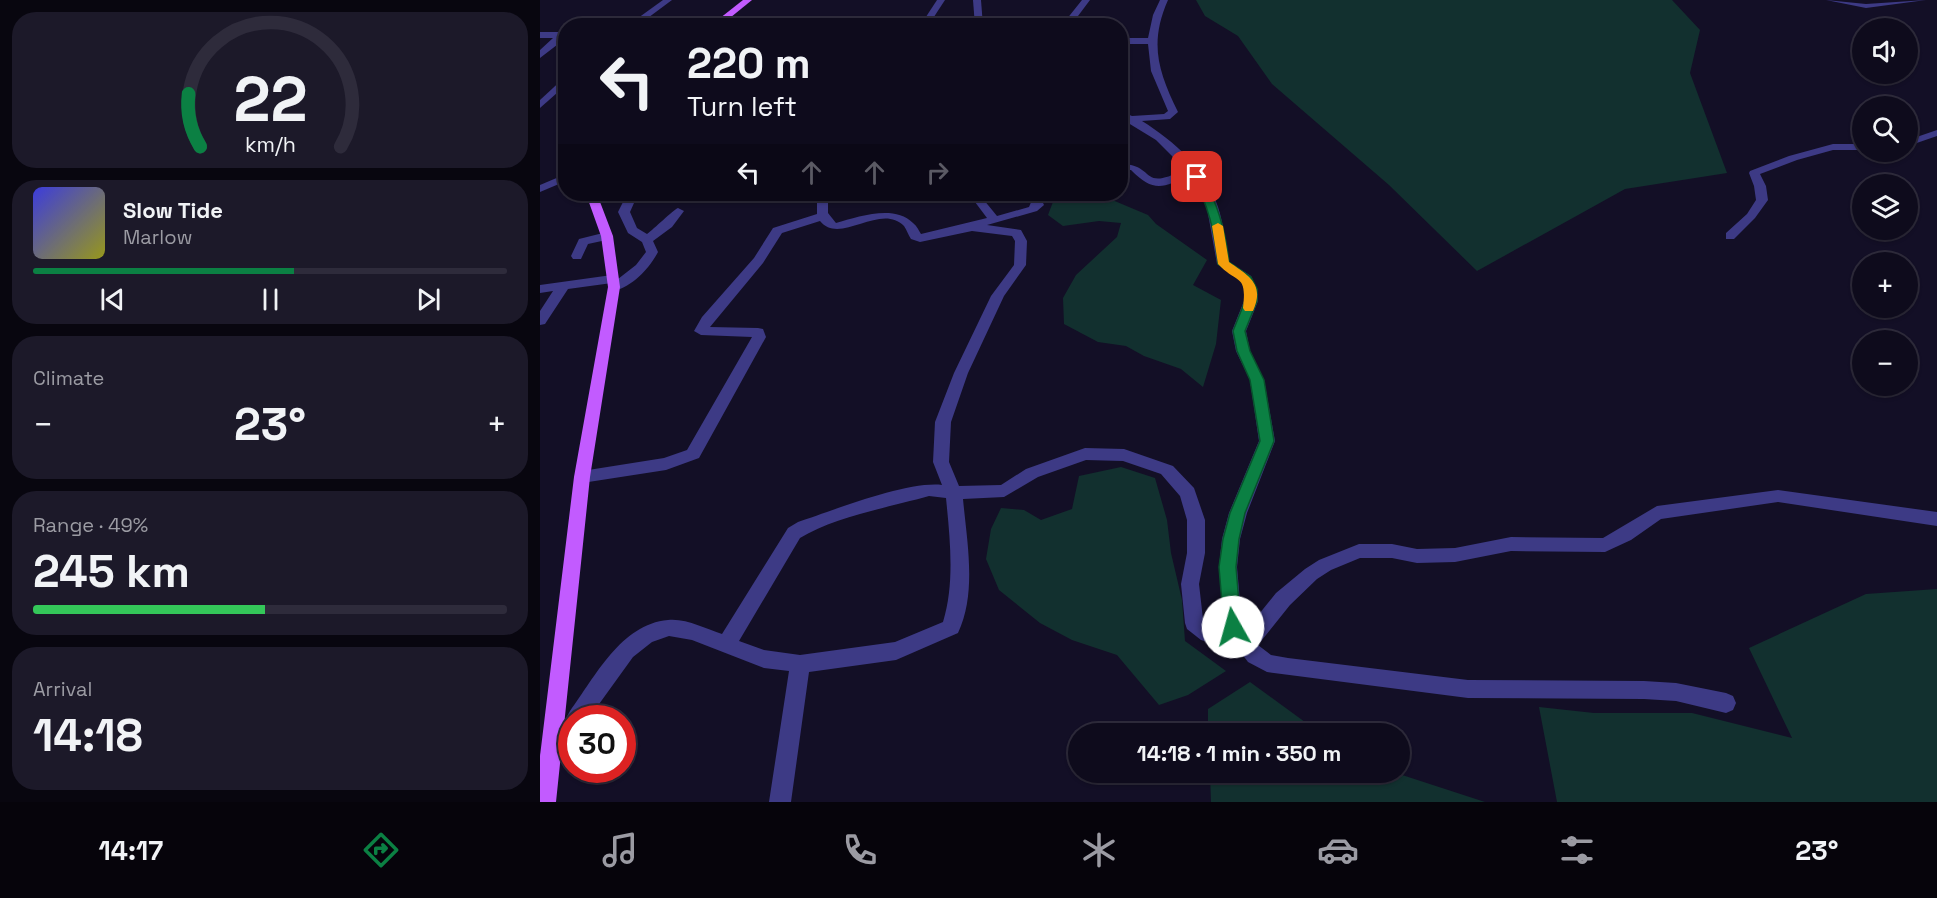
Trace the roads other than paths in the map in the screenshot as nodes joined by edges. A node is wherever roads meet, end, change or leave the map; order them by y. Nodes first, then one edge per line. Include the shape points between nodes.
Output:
1 (668, 0) edge
2 (747, 0) edge
3 (941, 0) edge
4 (977, 0) edge
5 (1086, 0) edge
6 (1164, 0) edge
7 (1830, 0) edge
8 (1922, 0) edge
9 (642, 18) edge
10 (724, 18) edge
11 (929, 18) edge
12 (978, 18) edge
13 (1072, 18) edge
14 (551, 26) dead end
15 (540, 33) edge
16 (558, 35) edge
17 (558, 40) edge
18 (1128, 41) edge
19 (1154, 41) junction
20 (540, 55) edge
21 (558, 87) edge
22 (540, 105) edge
23 (1128, 116) edge
24 (1128, 117) edge
25 (1937, 133) edge
26 (1918, 140) edge
27 (1852, 147) edge
28 (1128, 166) edge
29 (1191, 170) junction
30 (558, 181) edge
31 (540, 189) edge
32 (594, 201) edge
33 (629, 201) edge
34 (822, 201) edge
35 (979, 201) edge
36 (1038, 201) edge
37 (678, 211) dead end
38 (824, 216) junction
39 (994, 220) junction
40 (972, 227) junction
41 (607, 236) junction
42 (1730, 236) dead end
43 (647, 240) junction
44 (577, 256) dead end
45 (613, 283) junction
46 (562, 288) junction
47 (540, 289) edge
48 (540, 321) edge
49 (582, 477) junction
50 (954, 494) junction
51 (1937, 519) edge
52 (1245, 645) junction
53 (725, 646) junction
54 (800, 664) junction
55 (1726, 703) dead end
56 (587, 705) edge
57 (558, 745) edge
58 (549, 757) junction
59 (544, 802) edge
60 (780, 802) edge

1 - 9 street
2 - 10 main road
3 - 11 street
4 - 12 street
5 - 13 street
6 - 19 street via 1154,25
7 - 8 street via 1866,6
14 - 15 street
15 - 16 street
17 - 20 street
18 - 19 street
19 - 23 street via 1152,63 1173,112 1167,117
21 - 22 street
24 - 29 street via 1153,131
25 - 26 street
27 - 42 street via 1833,147 1754,173 1762,200
28 - 29 street via 1133,166 1148,180 1159,182
29 - 52 street via 1210,198 1223,264 1246,279 1251,289 1251,301 1239,331 1257,380 1267,441 1231,539 1228,567 1233,627
30 - 31 street
32 - 41 main road
33 - 43 street via 624,212 632,230
34 - 38 street
35 - 39 street
36 - 39 street via 1033,209
37 - 43 street
38 - 40 street via 834,227 873,218 899,218 908,222 920,238
38 - 49 street via 777,231 759,260 701,330 746,330 758,332 759,337 693,454 666,464
39 - 40 street
40 - 50 street via 1017,233 1021,253 1020,265 998,296 943,422 941,462
41 - 44 street via 583,242
41 - 45 main road
43 - 45 street via 652,252 646,263 625,282
45 - 46 street
45 - 49 main road
46 - 47 street
46 - 48 street
49 - 58 main road
50 - 52 street via 1004,491 1032,473 1085,454 1124,455 1167,470 1188,493 1196,520 1196,553 1190,584 1194,623 1208,634
50 - 53 street via 929,490 804,527 794,534
50 - 54 street via 959,600 951,627 896,651
51 - 52 street via 1778,496 1657,513 1605,545 1511,543 1455,555 1417,556 1392,550 1359,551 1311,574 1283,598
52 - 55 street via 1268,663 1468,689 1644,690 1676,692
53 - 54 street via 764,659
53 - 56 street via 692,632 669,628 646,636 626,651
54 - 60 street
57 - 58 street
58 - 59 main road

